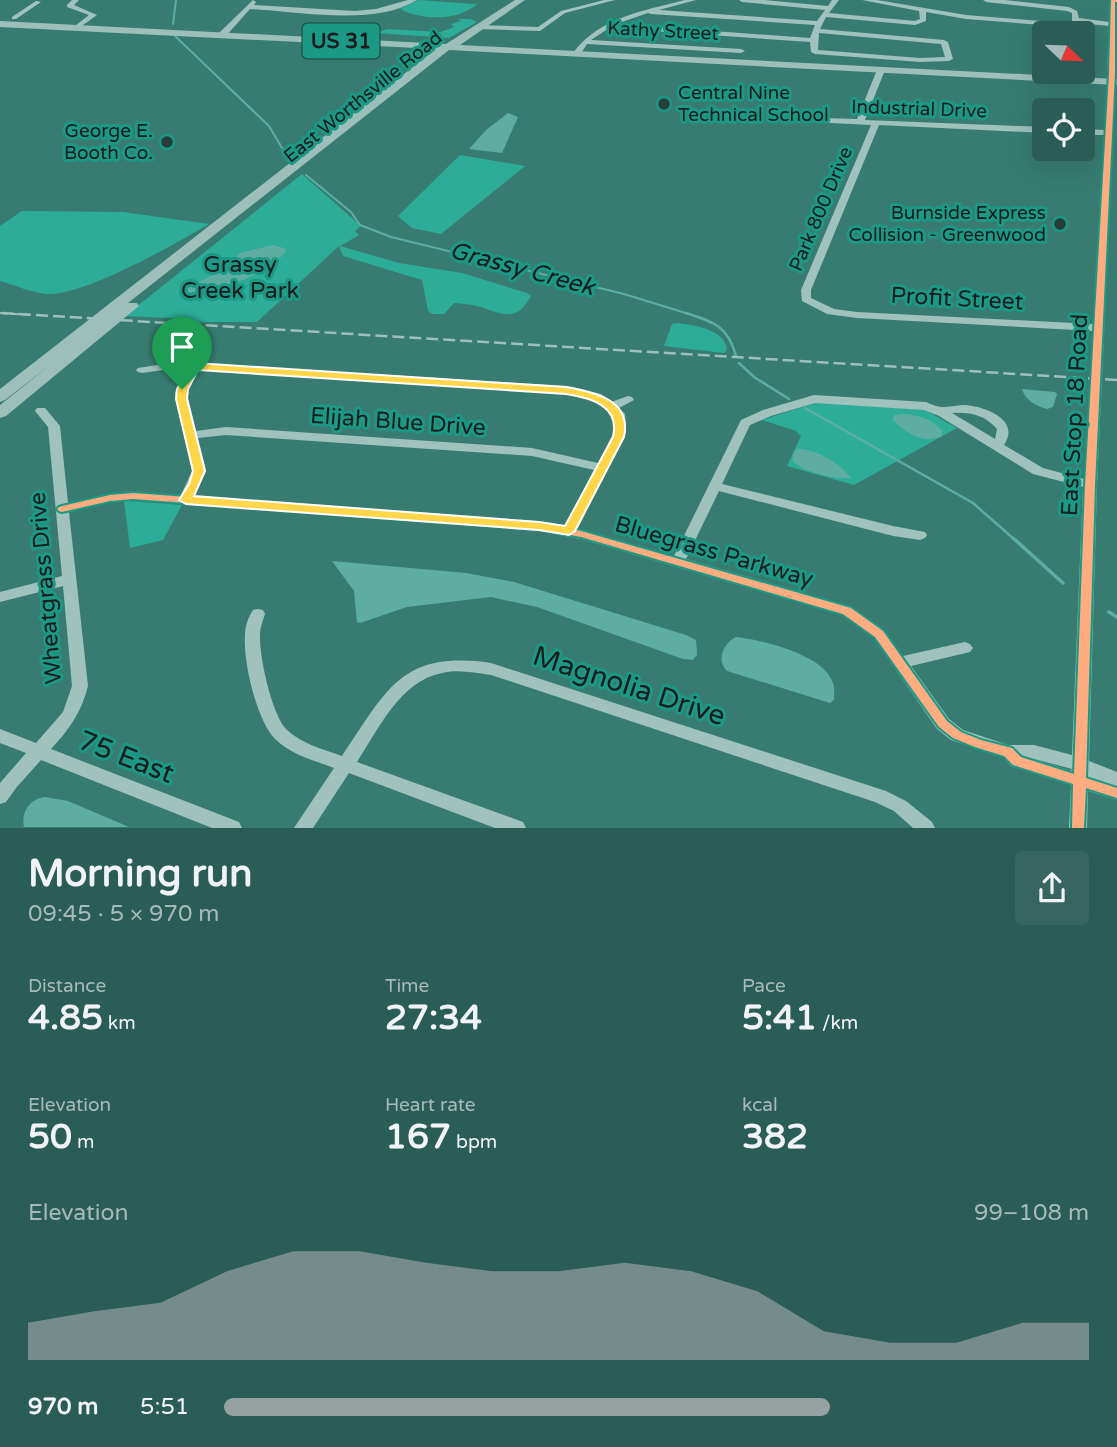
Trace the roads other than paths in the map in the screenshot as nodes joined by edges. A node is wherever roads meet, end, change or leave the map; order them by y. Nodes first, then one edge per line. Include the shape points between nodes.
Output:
1 (75, 0) edge
2 (255, 0) edge
3 (414, 0) edge
4 (521, 0) edge
5 (612, 0) edge
6 (693, 0) edge
7 (742, 0) edge
8 (836, 0) edge
9 (865, 0) edge
10 (986, 0) edge
11 (38, 2) dead end
12 (1114, 2) edge
13 (248, 7) junction
14 (922, 9) junction
15 (651, 12) junction
16 (827, 12) junction
17 (0, 18) edge
18 (14, 19) junction
19 (1034, 21) edge
20 (1074, 21) edge
21 (0, 24) edge
22 (81, 24) junction
23 (1096, 24) edge
24 (1115, 25) edge
25 (608, 26) junction
26 (477, 27) junction
27 (226, 32) junction
28 (816, 32) junction
29 (455, 45) junction
30 (580, 48) junction
31 (741, 51) dead end
32 (1115, 57) edge
33 (937, 61) joint
34 (881, 70) junction
35 (1115, 79) edge
36 (792, 119) dead end
37 (861, 123) junction
38 (876, 123) junction
39 (1032, 129) edge
40 (1095, 132) edge
41 (1108, 133) junction
42 (815, 306) joint
43 (1098, 328) junction
44 (195, 366) junction
45 (142, 370) dead end
46 (0, 397) edge
47 (628, 400) dead end
48 (612, 407) junction
49 (41, 411) dead end
50 (939, 411) junction
51 (0, 413) edge
52 (191, 435) junction
53 (996, 446) junction
54 (602, 468) junction
55 (1090, 485) junction
56 (715, 486) junction
57 (186, 500) junction
58 (62, 509) junction
59 (569, 531) junction
60 (920, 534) dead end
61 (678, 562) junction
62 (69, 579) junction
63 (0, 597) edge
64 (258, 614) dead end
65 (965, 648) dead end
66 (899, 663) junction
67 (0, 736) edge
68 (37, 751) junction
69 (345, 764) junction
70 (1081, 773) junction
71 (1117, 780) edge
72 (1117, 793) edge
73 (0, 797) edge
74 (233, 828) edge
75 (303, 828) edge
76 (517, 828) edge
77 (926, 828) edge
78 (1079, 828) edge

1 - 22 street via 69,6 94,15
2 - 13 street
3 - 13 street via 383,10
4 - 26 main road
5 - 26 street via 563,12 540,29
6 - 15 street
7 - 16 street
8 - 16 street
9 - 14 street
10 - 20 street via 1073,10
11 - 18 street
12 - 24 street, East Stop 18 Road
13 - 27 street
14 - 16 street via 924,20 920,22
14 - 19 street
15 - 25 street
15 - 28 street
16 - 28 street
17 - 18 main road, US 31
18 - 22 main road, US 31
21 - 22 main road, US 31
22 - 27 main road, US 31
23 - 24 street
24 - 32 street, East Stop 18 Road
25 - 28 street
25 - 30 street
26 - 29 main road
27 - 29 main road, US 31
28 - 33 street via 815,52 823,55
28 - 33 street via 944,42 949,59
29 - 30 main road, US 31
29 - 46 main road, East Worthsville Road
29 - 51 main road, East Worthsville Road
30 - 31 street, Kathy Street
30 - 34 main road, US 31
30 - 35 main road, US 31
32 - 35 street, East Stop 18 Road
34 - 35 main road, US 31
34 - 37 street
35 - 41 street, East Stop 18 Road
36 - 37 street, Industrial Drive
37 - 38 street, Industrial Drive
38 - 39 street, Industrial Drive
38 - 42 street, Park 800 Drive via 806,290 806,299
40 - 41 street
41 - 43 street, East Stop 18 Road
42 - 43 street, Profit Street via 857,315
43 - 55 street, East Stop 18 Road
44 - 45 street
44 - 48 street via 566,390 590,395
44 - 52 street via 181,393
47 - 48 street
48 - 54 street via 618,414 620,432
49 - 58 street, Wheatgrass Drive via 54,426
50 - 53 street
50 - 53 street via 960,408 991,416 1003,428
50 - 56 street via 912,404 808,400 783,408 746,423
52 - 54 street, Elijah Blue Drive via 226,431 532,452
52 - 57 street via 199,471
53 - 55 street via 1045,474
54 - 59 street
55 - 70 street, East Stop 18 Road
56 - 60 street
56 - 61 street
57 - 58 street, Bluegrass Parkway via 123,496
57 - 59 street, Bluegrass Parkway
58 - 62 street, Wheatgrass Drive
59 - 61 street, Bluegrass Parkway
61 - 66 street, Bluegrass Parkway via 847,611 879,634
62 - 63 street
62 - 68 street, Wheatgrass Drive via 79,695 65,722
64 - 69 street via 251,642 272,725 292,744
65 - 66 street
66 - 70 street, Bluegrass Parkway via 943,724 957,734 1008,752 1017,761
67 - 68 street, 75 East
68 - 73 street, Wheatgrass Drive
68 - 74 street, 75 East
69 - 75 street, Magnolia Drive
69 - 76 street
69 - 77 street, Magnolia Drive via 401,686 432,668 475,665 880,796
70 - 71 street
70 - 72 street
70 - 78 street, East Stop 18 Road

